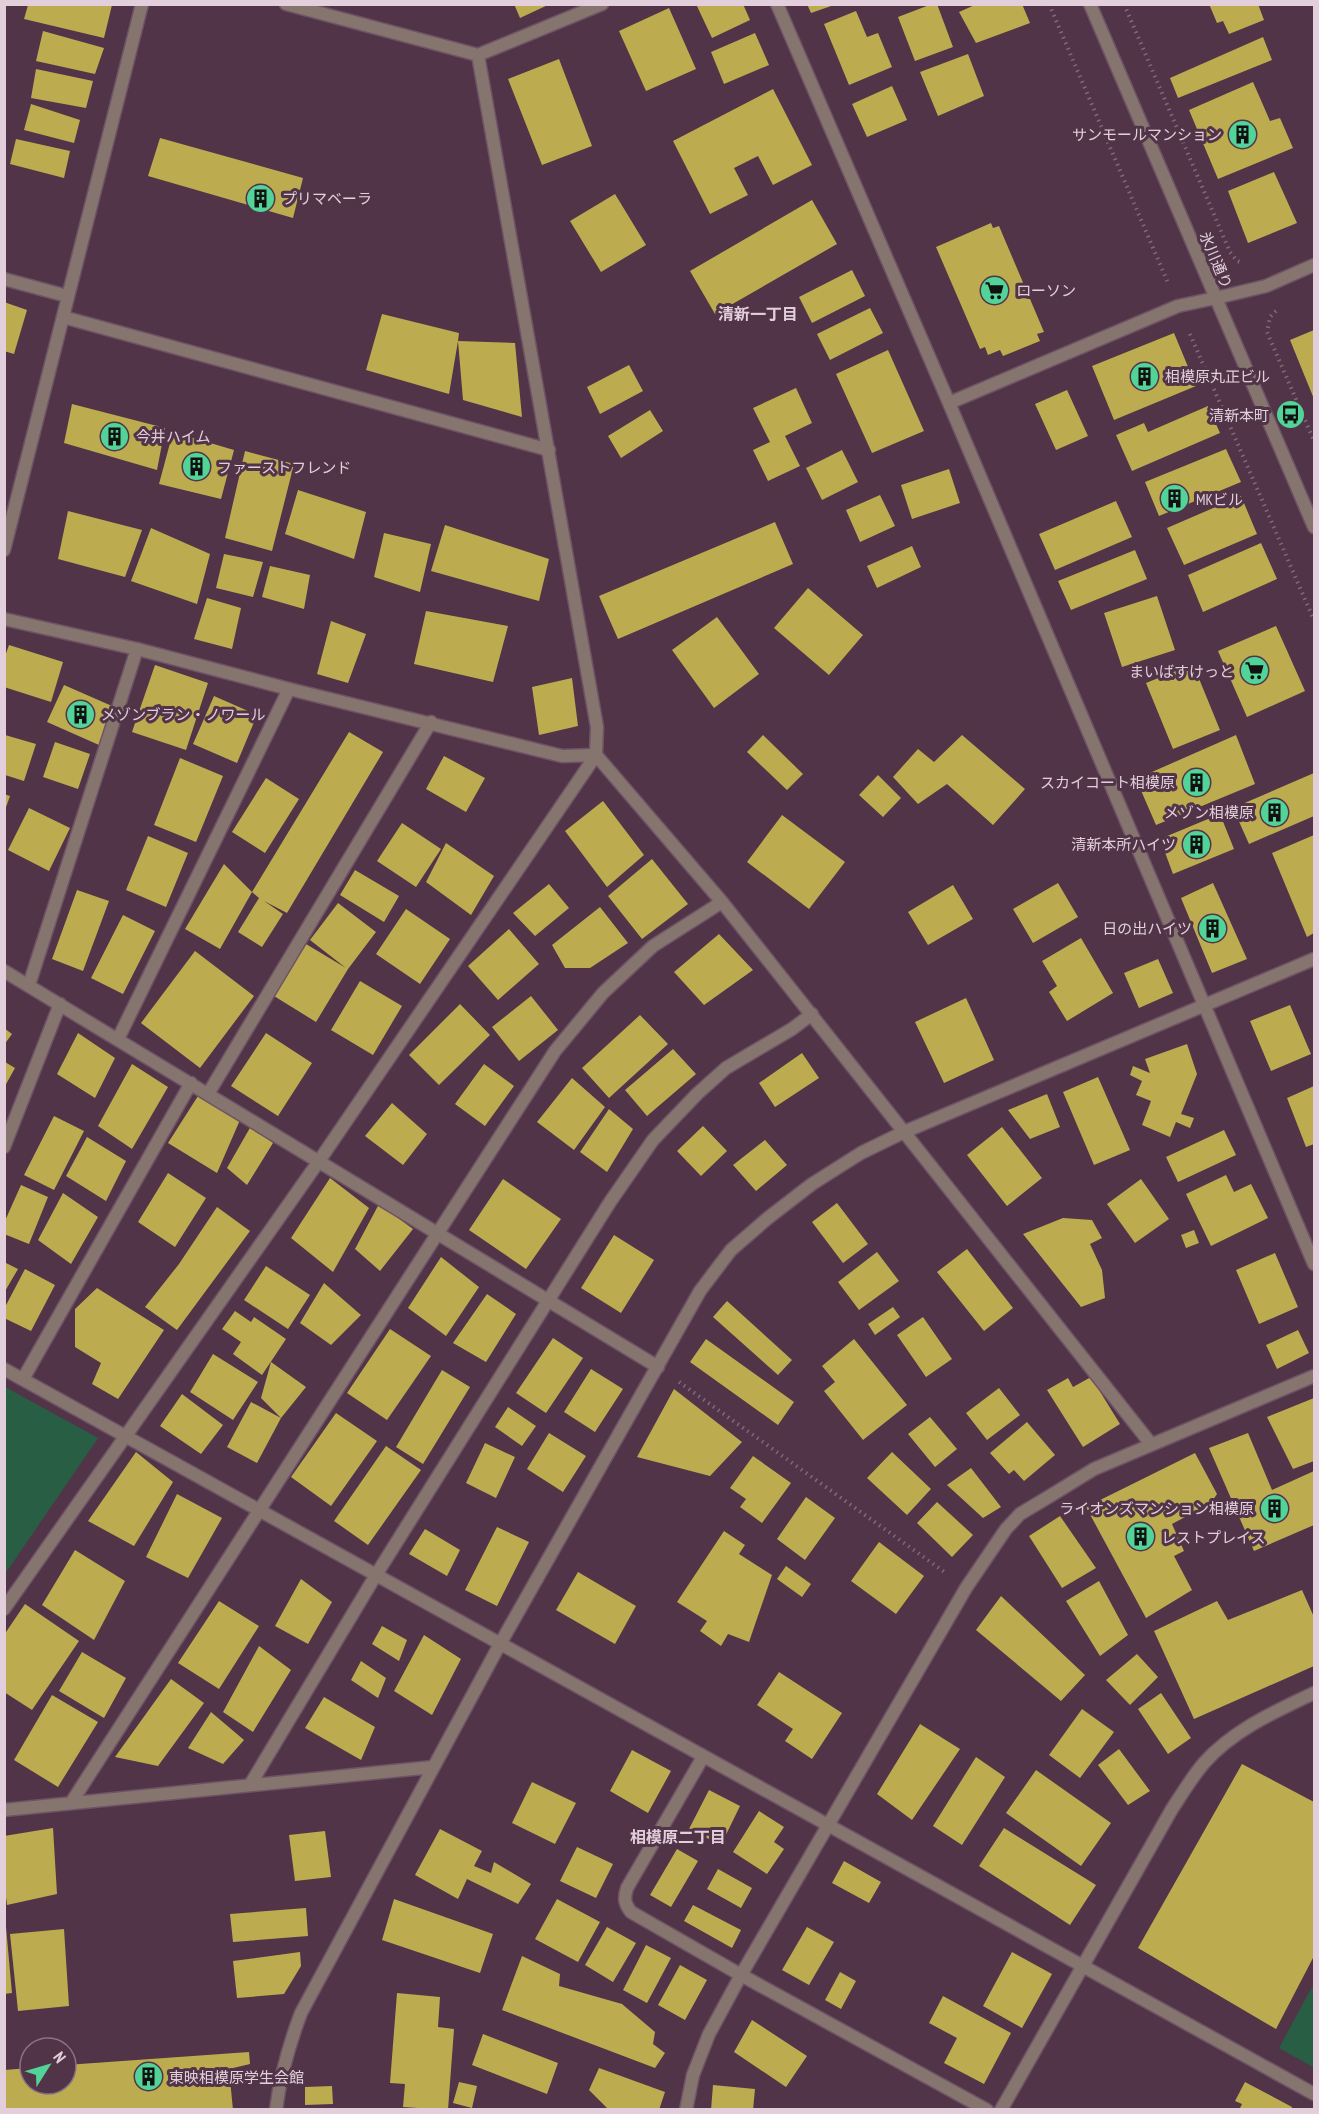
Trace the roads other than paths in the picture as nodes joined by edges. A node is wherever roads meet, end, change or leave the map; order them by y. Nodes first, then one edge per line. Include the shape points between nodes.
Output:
1 (142, 4) edge
2 (286, 4) edge
3 (602, 4) edge
4 (777, 4) edge
5 (1090, 4) edge
6 (478, 55) junction
7 (1314, 265) edge
8 (4, 279) edge
9 (67, 296) junction
10 (1216, 298) junction
11 (63, 317) junction
12 (949, 403) junction
13 (549, 450) junction
14 (1314, 527) edge
15 (4, 550) edge
16 (4, 619) edge
17 (137, 650) junction
18 (289, 689) junction
19 (431, 722) junction
20 (596, 754) junction
21 (722, 902) junction
22 (1314, 959) edge
23 (4, 970) edge
24 (29, 985) junction
25 (60, 1004) junction
26 (1206, 1005) junction
27 (812, 1014) junction
28 (118, 1039) junction
29 (190, 1083) junction
30 (208, 1094) junction
31 (904, 1132) junction
32 (4, 1147) edge
33 (319, 1161) junction
34 (439, 1234) junction
35 (1314, 1264) edge
36 (549, 1301) junction
37 (658, 1367) junction
38 (4, 1369) edge
39 (1314, 1376) edge
40 (22, 1379) junction
41 (126, 1435) junction
42 (1151, 1444) junction
43 (259, 1509) junction
44 (376, 1575) junction
45 (4, 1610) edge
46 (500, 1644) junction
47 (1314, 1694) edge
48 (703, 1758) junction
49 (433, 1767) junction
50 (250, 1785) junction
51 (71, 1803) junction
52 (4, 1810) edge
53 (827, 1825) junction
54 (1081, 1966) junction
55 (741, 1975) junction
56 (1314, 2094) edge
57 (276, 2109) edge
58 (686, 2109) edge
59 (987, 2109) edge
60 (1001, 2109) edge

1 - 9 street
2 - 6 street
3 - 6 street
4 - 12 street
5 - 10 street, 氷川通り
6 - 13 street
7 - 10 street via 1266,286
8 - 9 street
9 - 11 street
10 - 12 street via 1178,306
10 - 14 street, 氷川通り
11 - 13 street
11 - 15 street
12 - 26 street
13 - 20 street via 597,727
16 - 17 street
17 - 18 street
17 - 24 street
18 - 19 street
18 - 28 street
19 - 20 street via 562,756
19 - 30 street
20 - 21 street
20 - 33 street
21 - 27 street
21 - 34 street via 653,946 603,993 555,1051
22 - 26 street
23 - 24 street
24 - 25 street
25 - 28 street
25 - 32 street
26 - 31 street
26 - 35 street
27 - 31 street
27 - 36 street via 726,1068 653,1140
28 - 29 street
29 - 30 street
29 - 40 street
30 - 33 street
31 - 37 street via 812,1184 731,1250 700,1291
31 - 42 street
33 - 34 street
33 - 41 street
34 - 36 street
34 - 43 street
36 - 37 street
36 - 44 street
37 - 46 street
38 - 40 street
39 - 42 street
40 - 41 street
41 - 43 street
41 - 45 street
42 - 53 street via 1094,1469 1020,1514 1006,1529 966,1588
43 - 44 street
43 - 51 street
44 - 46 street
44 - 50 street
46 - 48 street
46 - 49 street
47 - 54 street via 1238,1734 1203,1764 1172,1809
48 - 53 street
48 - 55 street via 627,1888 626,1905 631,1912
49 - 50 street
49 - 57 street via 301,2013 279,2082
50 - 51 street
51 - 52 street
53 - 54 street
53 - 55 street
54 - 56 street
54 - 60 street
55 - 58 street via 709,2034 693,2075
55 - 59 street

